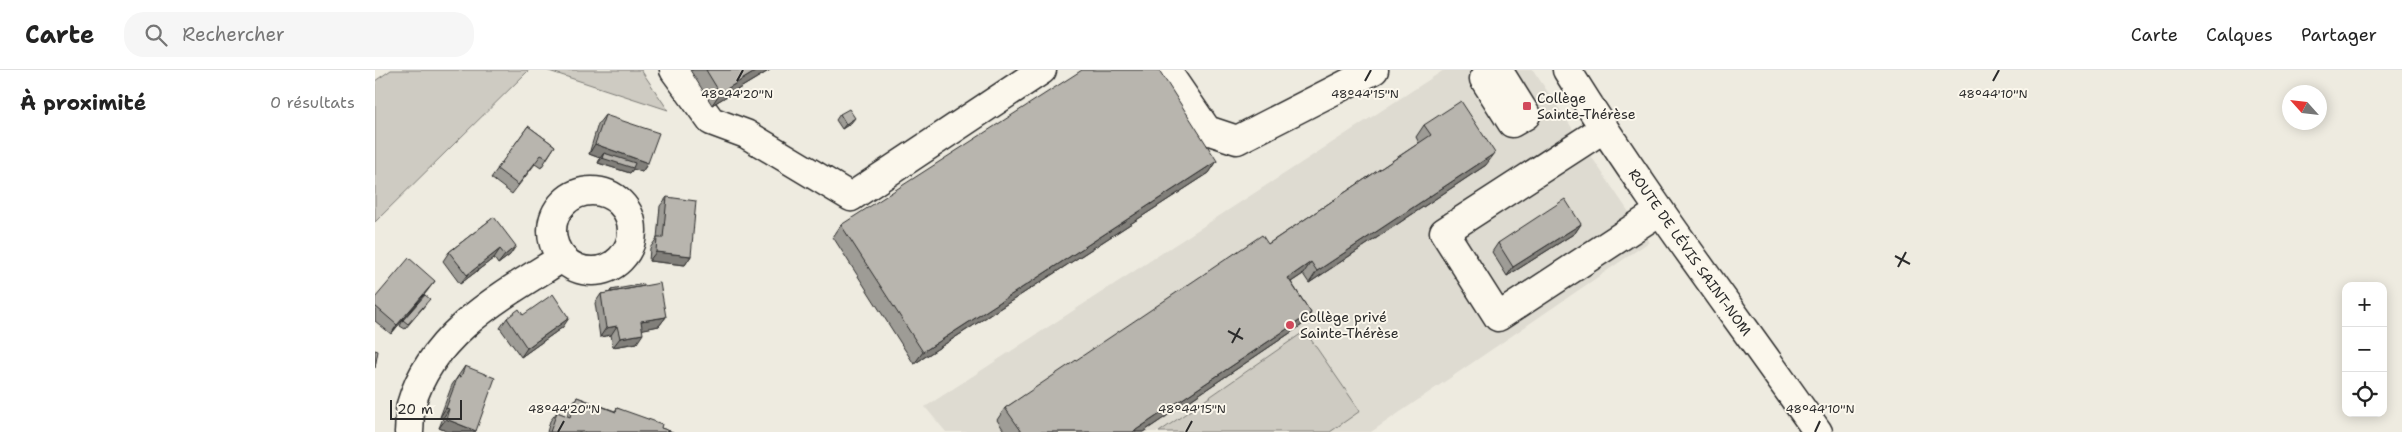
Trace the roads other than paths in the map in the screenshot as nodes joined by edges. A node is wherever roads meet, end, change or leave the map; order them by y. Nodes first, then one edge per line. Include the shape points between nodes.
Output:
1 (674, 70) edge
2 (1042, 70) edge
3 (1166, 70) edge
4 (1374, 70) edge
5 (1567, 70) edge
6 (1603, 129) junction
7 (1660, 211) junction
8 (562, 258) dead end
9 (409, 432) edge
10 (1819, 432) edge

1 - 2 street via 711,121 746,134 851,197
3 - 4 street via 1207,130 1237,140
5 - 6 street, ROUTE DE LÉVIS SAINT-NOM
6 - 7 street, ROUTE DE LÉVIS SAINT-NOM
6 - 7 street via 1444,232 1498,317
7 - 10 street, ROUTE DE LÉVIS SAINT-NOM
8 - 9 street via 501,296 445,342 423,376 411,406

